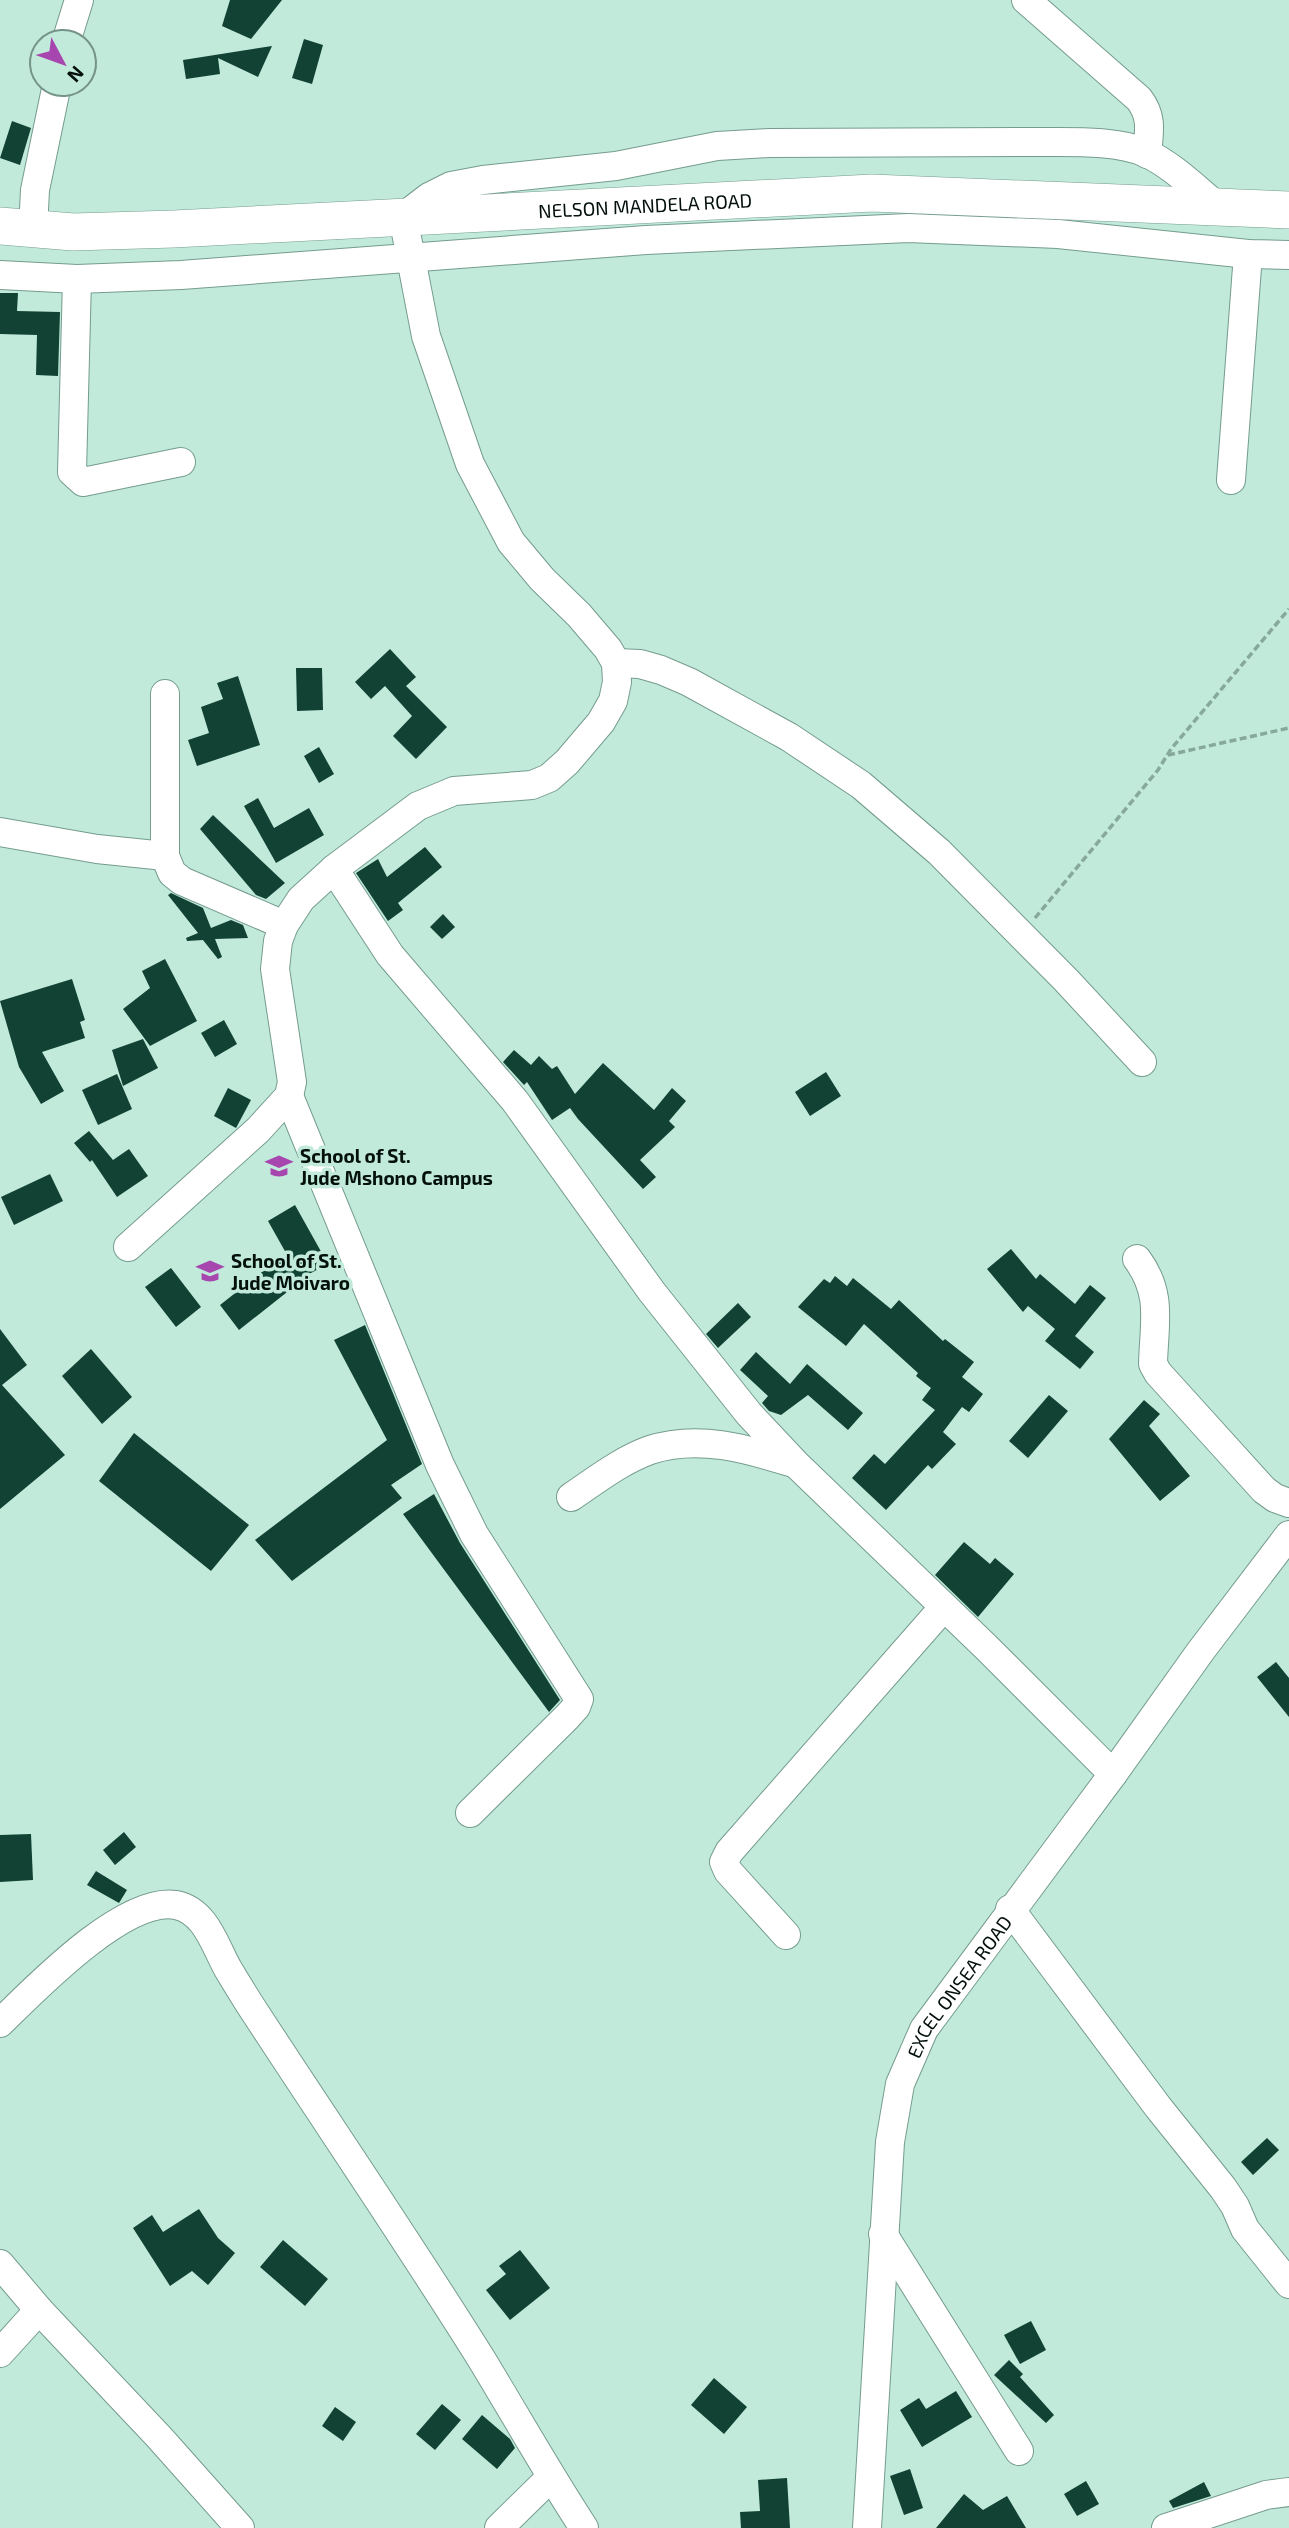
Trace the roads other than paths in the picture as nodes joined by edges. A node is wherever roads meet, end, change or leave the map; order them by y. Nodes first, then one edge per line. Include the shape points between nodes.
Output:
1 (79, 0) edge
2 (1026, 0) edge
3 (70, 28) edge
4 (54, 98) edge
5 (1147, 153) junction
6 (1217, 206) junction
7 (1289, 210) edge
8 (403, 217) junction
9 (16, 228) edge
10 (1248, 254) junction
11 (1289, 256) edge
12 (410, 258) junction
13 (0, 275) edge
14 (77, 279) junction
15 (181, 462) dead end
16 (1231, 480) dead end
17 (616, 663) junction
18 (164, 694) dead end
19 (0, 832) edge
20 (165, 856) junction
21 (334, 869) junction
22 (285, 925) junction
23 (1142, 1062) dead end
24 (289, 1096) junction
25 (128, 1247) dead end
26 (1137, 1259) dead end
27 (796, 1464) junction
28 (571, 1497) dead end
29 (1289, 1503) edge
30 (1289, 1535) edge
31 (943, 1608) junction
32 (1113, 1774) junction
33 (470, 1813) dead end
34 (1010, 1909) junction
35 (786, 1935) dead end
36 (0, 2024) edge
37 (883, 2234) junction
38 (0, 2264) edge
39 (1289, 2284) edge
40 (39, 2310) junction
41 (0, 2353) edge
42 (1019, 2451) dead end
43 (551, 2477) junction
44 (1289, 2492) edge
45 (1209, 2521) edge
46 (240, 2528) edge
47 (499, 2528) edge
48 (584, 2528) edge
49 (867, 2528) edge
50 (1166, 2528) edge

1 - 3 street
2 - 5 street via 1147,109
4 - 9 street via 35,190
5 - 6 street
5 - 8 street via 1059,142 717,146 616,166 451,186
6 - 7 main road, NELSON MANDELA ROAD
6 - 8 main road, NELSON MANDELA ROAD via 872,193
8 - 9 main road, NELSON MANDELA ROAD via 73,232
8 - 12 street
10 - 11 street
10 - 12 street via 1058,234 908,228 646,240
10 - 16 street
12 - 14 street
12 - 17 street via 426,336 470,464 511,542 594,632
13 - 14 street
14 - 15 street via 72,472 83,482
17 - 21 street via 613,701 592,732 549,778 532,785 454,791 430,801
17 - 23 street via 650,667 689,682 789,737 861,785 939,852
18 - 20 street
19 - 20 street
20 - 22 street via 181,881
21 - 22 street via 301,899
21 - 27 street via 390,955 515,1101 685,1335 749,1415
22 - 24 street via 275,969 292,1082
24 - 25 street via 258,1130
24 - 33 street via 440,1465 474,1534 579,1699 568,1717
26 - 29 street via 1152,1281 1153,1364 1158,1373 1264,1490
27 - 28 street via 733,1447 677,1444 649,1450
27 - 31 street
30 - 32 street, EXCEL ONSEA ROAD
31 - 32 street
31 - 35 street via 724,1862
32 - 34 street, EXCEL ONSEA ROAD
34 - 37 street, EXCEL ONSEA ROAD via 924,2028 908,2061 893,2119
34 - 39 street via 1223,2189 1245,2229
36 - 43 street via 115,1923 161,1906 175,1905 194,1914 425,2271
37 - 42 street
37 - 49 street, EXCEL ONSEA ROAD
38 - 40 street
40 - 41 street
40 - 46 street
43 - 47 street
43 - 48 street
44 - 45 street via 1266,2496
45 - 50 street

